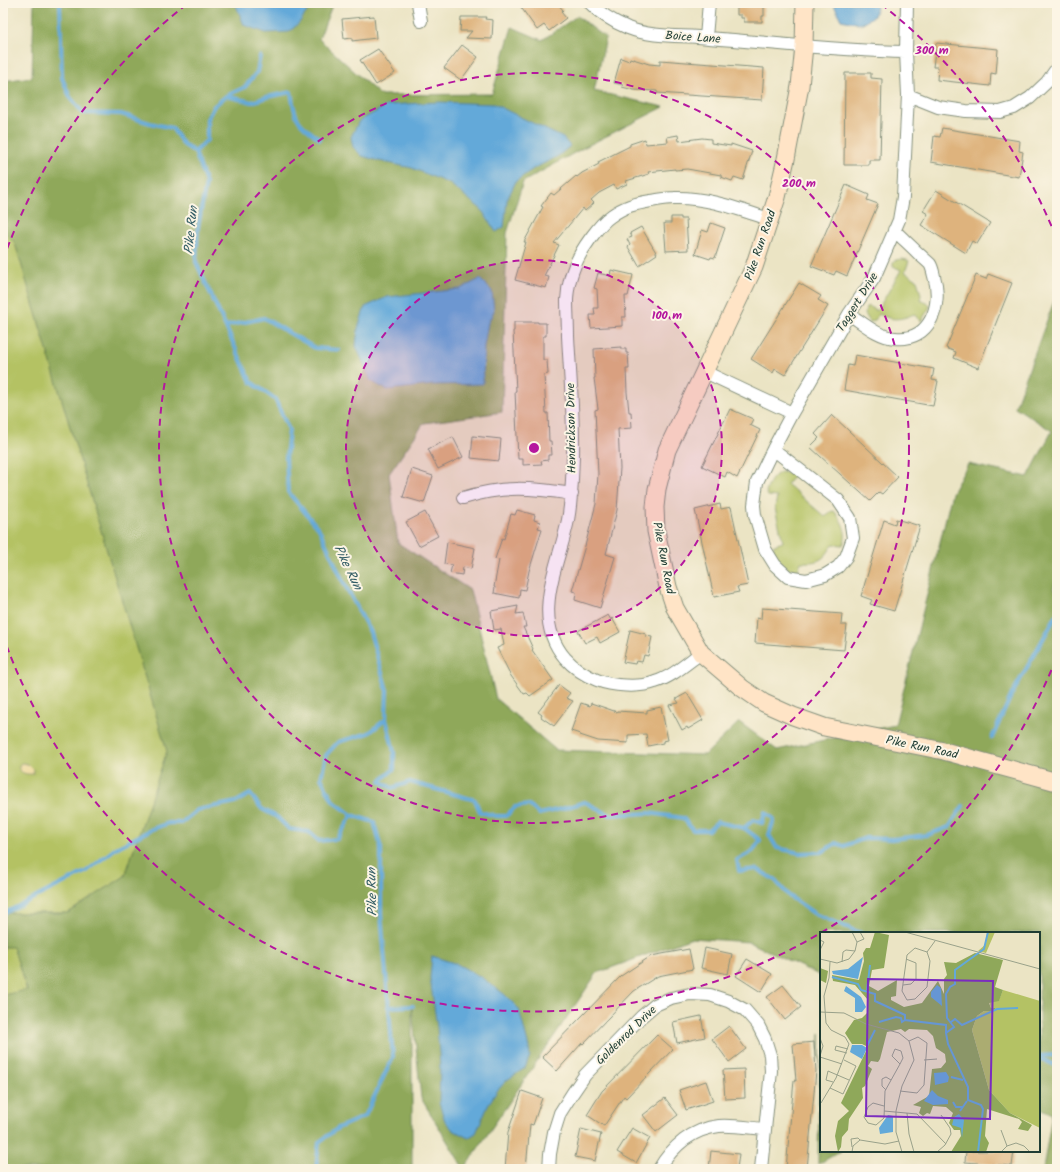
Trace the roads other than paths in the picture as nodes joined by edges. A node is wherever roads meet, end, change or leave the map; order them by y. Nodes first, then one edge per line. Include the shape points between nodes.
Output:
1 (418, 3) edge
2 (590, 3) edge
3 (709, 3) edge
4 (806, 3) edge
5 (907, 3) edge
6 (421, 21) dead end
7 (706, 38) junction
8 (804, 46) junction
9 (906, 52) junction
10 (1057, 68) edge
11 (908, 95) junction
12 (769, 219) junction
13 (894, 230) junction
14 (849, 314) junction
15 (705, 372) junction
16 (792, 414) junction
17 (773, 449) junction
18 (572, 494) junction
19 (463, 498) dead end
20 (701, 653) junction
21 (1057, 782) edge
22 (765, 1130) junction
23 (549, 1169) edge
24 (659, 1169) edge
25 (761, 1169) edge

1 - 6 street
2 - 7 street, Boice Lane via 606,16 628,28 674,37
3 - 7 street
4 - 8 street, Pike Run Road
5 - 9 street, Taggert Drive
7 - 8 street, Boice Lane
8 - 9 street, Boice Lane
8 - 12 street, Pike Run Road via 800,86 786,159
9 - 11 street, Taggert Drive
10 - 11 street via 1030,98 1014,108 1000,112 966,112 938,107
11 - 13 street, Taggert Drive via 904,197
12 - 15 street, Pike Run Road via 754,267
12 - 18 street, Hendrickson Drive via 719,203 687,198 632,204 610,216 580,252 570,274 567,300 573,453
13 - 14 street, Taggert Drive via 874,278
13 - 14 street via 930,265 938,294 930,321 923,331 910,337 893,338 878,333
14 - 16 street, Taggert Drive
15 - 16 street
15 - 20 street, Pike Run Road via 667,450 655,507 656,531 668,587 675,608
16 - 17 street, Taggert Drive
17 - 17 street, Taggert Drive via 838,500 850,518 853,538 846,557 838,567 825,575 806,580 788,578 775,565 765,549 754,505 757,482
18 - 19 street via 531,488 502,489
18 - 20 street, Hendrickson Drive via 568,521 548,601 552,639 558,649 573,666 587,676 601,682 625,686 654,683
20 - 21 street, Pike Run Road via 742,688 764,703 793,716 824,727 944,751
22 - 23 street, Goldenrod Drive via 771,1072 770,1055 758,1025 745,1010 728,1001 710,995 690,994 655,1005 585,1075 560,1114 554,1132
22 - 24 street via 718,1126 701,1131 680,1142
22 - 25 street, Goldenrod Drive

